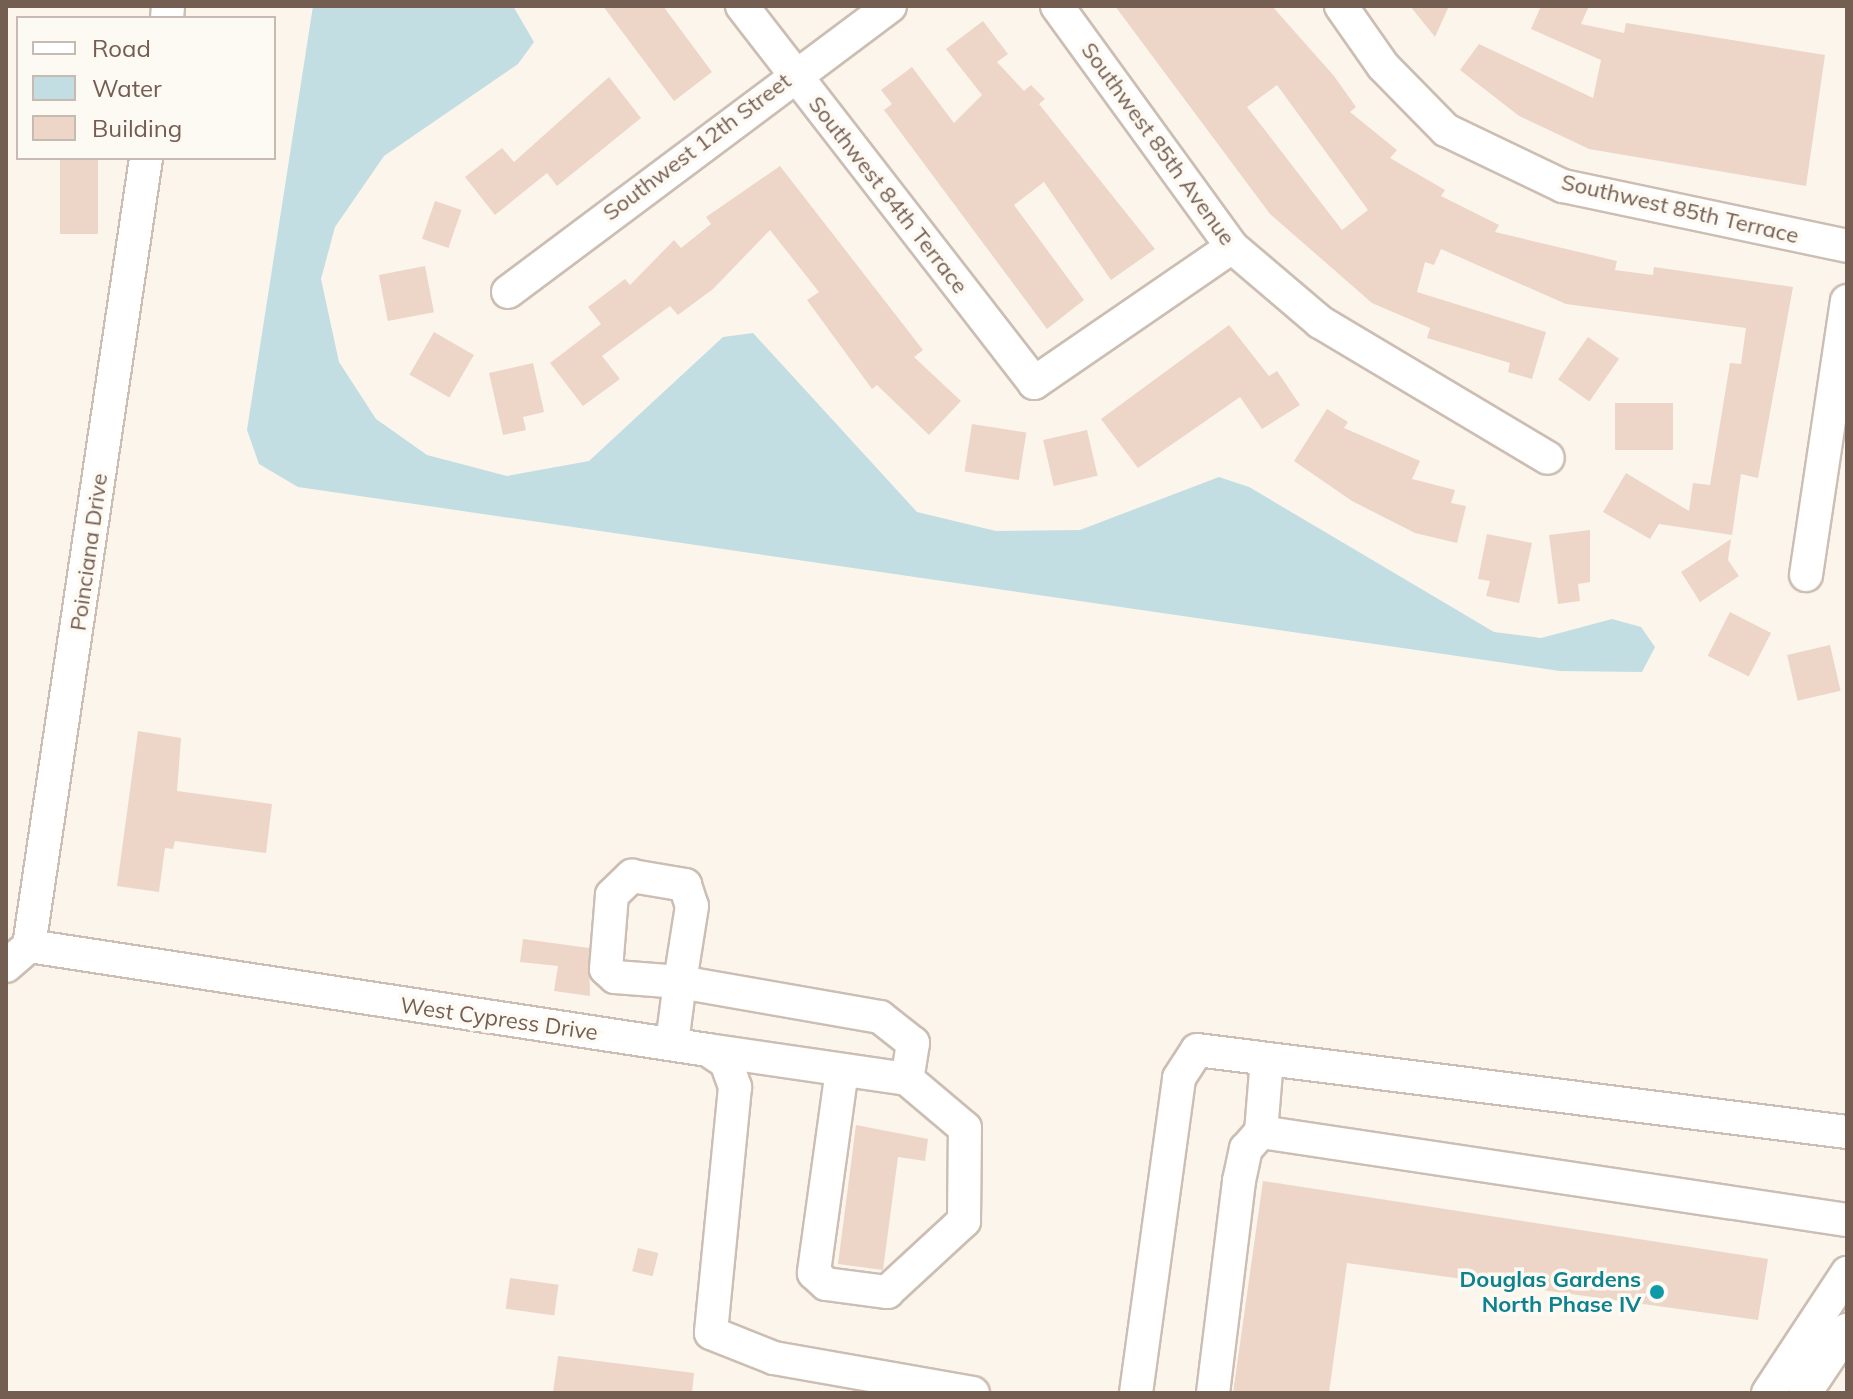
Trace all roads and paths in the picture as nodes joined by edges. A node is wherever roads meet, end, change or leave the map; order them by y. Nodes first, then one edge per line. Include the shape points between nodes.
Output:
1 (742, 6) edge
2 (890, 6) edge
3 (1057, 6) edge
4 (1341, 6) edge
5 (793, 73) junction
6 (146, 160) edge
7 (1847, 246) edge
8 (1232, 247) junction
9 (508, 292) dead end
10 (1847, 301) edge
11 (1548, 458) dead end
12 (1806, 575) dead end
13 (18, 956) edge
14 (672, 1043) junction
15 (708, 1050) junction
16 (1267, 1059) junction
17 (842, 1070) junction
18 (907, 1079) junction
19 (1261, 1132) junction
20 (1847, 1132) edge
21 (1847, 1220) edge
22 (1847, 1273) edge
23 (1847, 1330) edge
24 (973, 1393) edge
25 (1136, 1393) edge
26 (1213, 1393) edge
27 (1768, 1393) edge
28 (1805, 1393) edge

1 - 5 street, Southwest 84th Terrace
2 - 5 street, Southwest 12th Street
3 - 8 street, Southwest 85th Avenue
4 - 7 street, Southwest 85th Terrace via 1383,66 1446,130 1563,186
5 - 8 street, Southwest 84th Terrace via 1034,383
5 - 9 street, Southwest 12th Street
6 - 13 street, Poinciana Drive
8 - 11 street, Southwest 85th Avenue via 1320,322
10 - 12 street
13 - 14 street, West Cypress Drive via 60,956
14 - 15 street, West Cypress Drive
14 - 18 street via 680,982 880,1017 913,1043
15 - 17 street, West Cypress Drive
15 - 24 street via 726,1062 735,1087 711,1333 774,1358
16 - 19 street
16 - 20 street
16 - 25 street via 1197,1050 1179,1078
17 - 18 street, West Cypress Drive
17 - 18 street via 814,1273 826,1284 887,1292 964,1221 965,1128
19 - 21 street
19 - 26 street via 1246,1149 1239,1181
22 - 27 street
23 - 28 street

